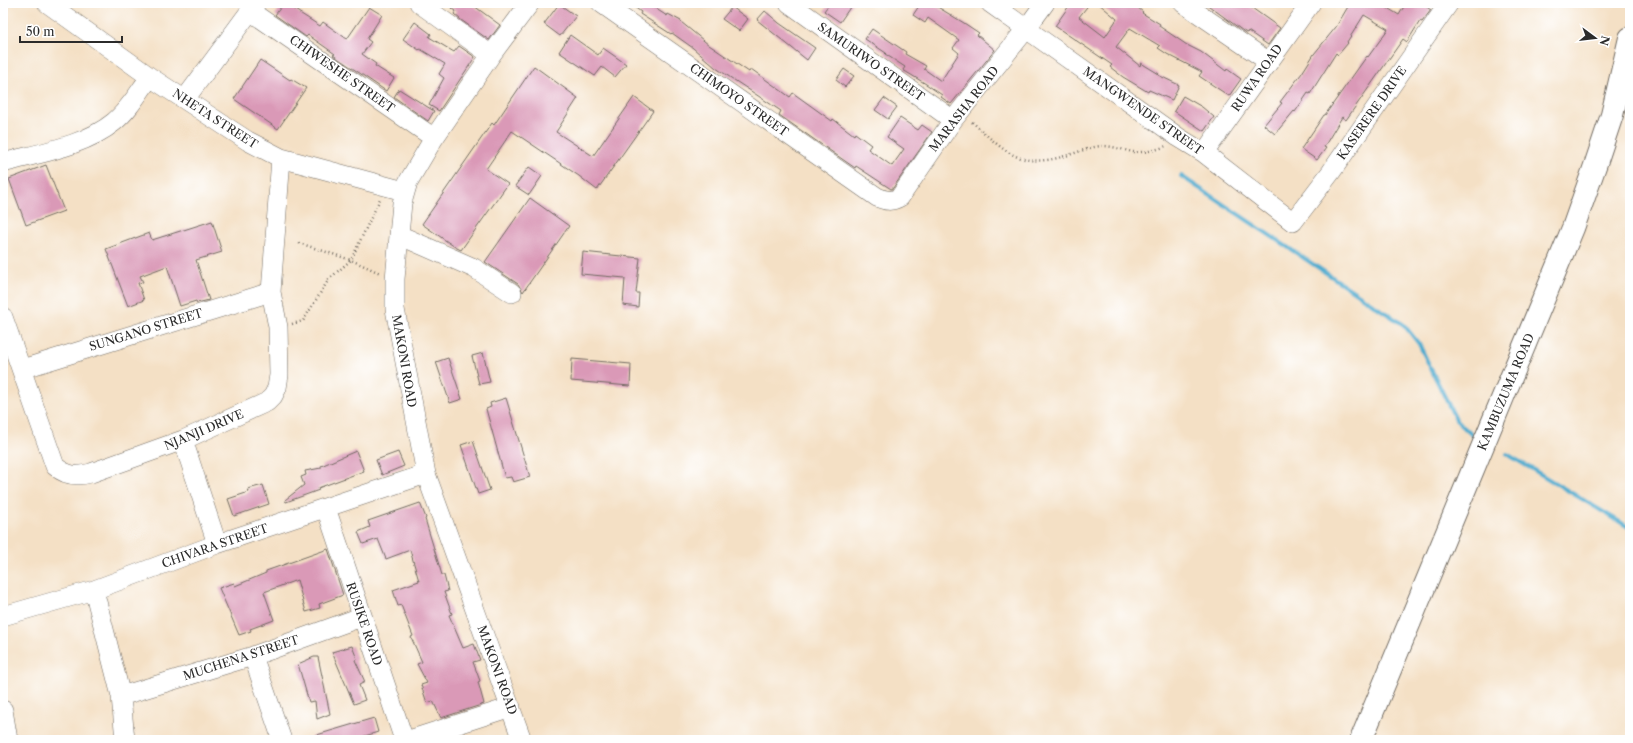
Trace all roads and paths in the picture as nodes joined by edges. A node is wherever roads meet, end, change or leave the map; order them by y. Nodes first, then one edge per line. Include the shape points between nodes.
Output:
1 (47, 3) edge
2 (419, 3) edge
3 (530, 3) edge
4 (601, 3) edge
5 (789, 3) edge
6 (990, 3) edge
7 (1045, 3) edge
8 (1183, 3) edge
9 (1311, 3) edge
10 (1449, 3) edge
11 (253, 7) edge
12 (1026, 29) junction
13 (1630, 38) edge
14 (491, 55) junction
15 (1269, 62) junction
16 (150, 76) junction
17 (185, 100) junction
18 (957, 116) junction
19 (1178, 136) junction
20 (434, 138) junction
21 (1204, 153) junction
22 (281, 158) junction
23 (3, 163) edge
24 (385, 186) junction
25 (404, 191) junction
26 (878, 197) joint
27 (1293, 222) joint
28 (399, 235) junction
29 (299, 243) dead end
30 (351, 260) junction
31 (395, 280) junction
32 (271, 292) junction
33 (512, 293) dead end
34 (3, 317) edge
35 (278, 327) junction
36 (22, 369) junction
37 (183, 440) junction
38 (426, 474) junction
39 (326, 508) junction
40 (217, 544) junction
41 (94, 590) junction
42 (3, 616) edge
43 (361, 617) junction
44 (253, 656) junction
45 (121, 696) junction
46 (511, 707) junction
47 (3, 713) edge
48 (8, 740) edge
49 (125, 740) edge
50 (282, 740) edge
51 (404, 740) edge
52 (409, 740) edge
53 (522, 740) edge
54 (1362, 740) edge

1 - 16 street, NHETA STREET
2 - 14 street
3 - 14 street, MAKONI ROAD
4 - 26 street, CHIMOYO STREET
5 - 18 street, SAMURIWO STREET
6 - 12 street, MANGWENDE STREET
7 - 12 street, MARASHA ROAD
8 - 15 street
9 - 15 street, RUWA ROAD
10 - 27 street, KASERERE DRIVE
11 - 17 street
11 - 20 street, CHIWESHE STREET via 338,71
12 - 18 street, MARASHA ROAD
12 - 19 street, MANGWENDE STREET
13 - 54 main road, KAMBUZUMA ROAD via 1612,115 1573,228
14 - 20 street, MAKONI ROAD
15 - 21 street, RUWA ROAD
16 - 17 street, NHETA STREET
16 - 23 street via 124,113 94,135 73,144
17 - 22 street, NHETA STREET via 248,141
18 - 19 path via 1012,156 1024,160 1060,158 1097,146 1135,152 1160,149
18 - 26 street, MARASHA ROAD via 900,197 893,201 885,201
19 - 21 street, MANGWENDE STREET
20 - 25 street, MAKONI ROAD
21 - 27 street, MANGWENDE STREET
22 - 24 street, NHETA STREET
22 - 32 street, NJANJI DRIVE
24 - 25 street, NHETA STREET
24 - 30 path
25 - 28 street, MAKONI ROAD
28 - 31 street, MAKONI ROAD
28 - 33 street via 474,268
29 - 30 path
30 - 31 path
30 - 35 path via 329,279 303,321
31 - 38 street, MAKONI ROAD via 395,309
32 - 35 street, NJANJI DRIVE
32 - 36 street, SUNGANO STREET
34 - 36 street, NJANJI DRIVE
35 - 37 street, NJANJI DRIVE via 279,375 273,396 257,407
36 - 37 street, NJANJI DRIVE via 55,466 69,475 91,473
37 - 40 street
38 - 39 street, CHIVARA STREET
38 - 46 street, MAKONI ROAD
39 - 40 street, CHIVARA STREET
39 - 43 street, RUSIKE ROAD
40 - 41 street, CHIVARA STREET
41 - 42 street, CHIVARA STREET
41 - 45 street
43 - 44 street, MUCHENA STREET
43 - 51 street, RUSIKE ROAD
44 - 45 street, MUCHENA STREET
44 - 50 street
45 - 49 street
46 - 52 street
46 - 53 street, MAKONI ROAD
47 - 48 street

